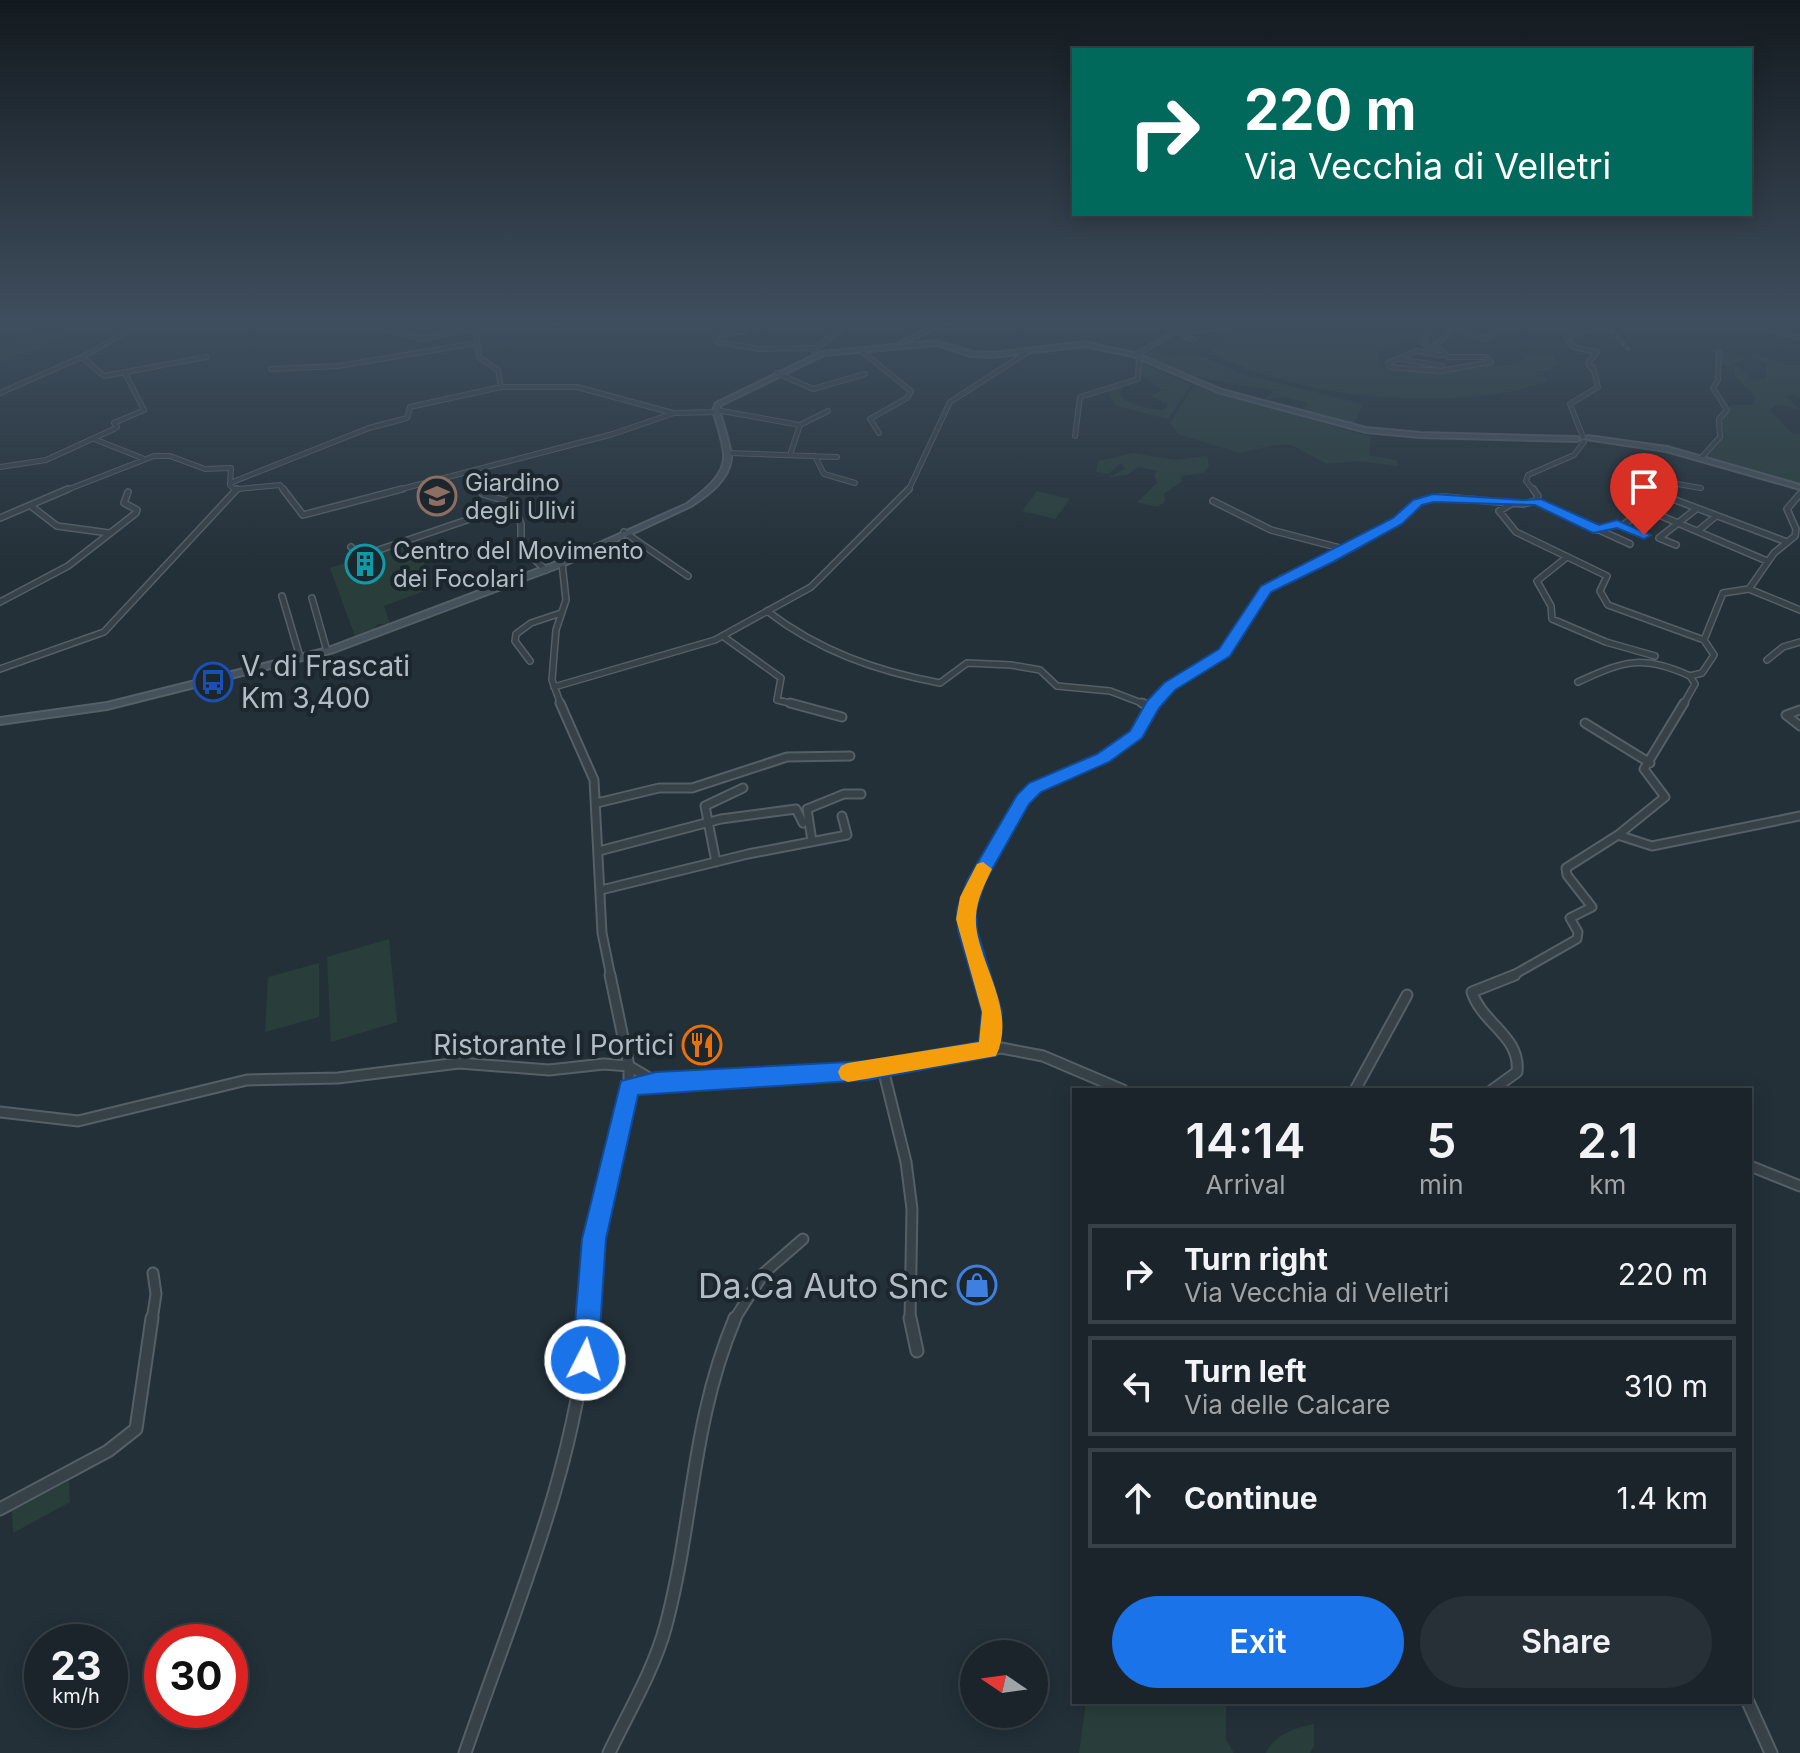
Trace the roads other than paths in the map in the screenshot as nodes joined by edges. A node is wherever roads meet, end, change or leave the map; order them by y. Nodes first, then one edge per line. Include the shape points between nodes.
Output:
1 (139, 403) edge
2 (429, 403) edge
3 (635, 403) edge
4 (733, 403) edge
5 (899, 403) edge
6 (950, 403) edge
7 (1080, 403) edge
8 (1265, 403) edge
9 (1572, 403) edge
10 (1722, 403) edge
11 (828, 411) dead end
12 (719, 412) junction
13 (674, 413) junction
14 (800, 425) junction
15 (879, 433) dead end
16 (1075, 436) dead end
17 (94, 439) junction
18 (1583, 439) junction
19 (728, 453) junction
20 (790, 455) junction
21 (815, 456) junction
22 (837, 457) dead end
23 (142, 458) junction
24 (1701, 458) junction
25 (0, 467) edge
26 (467, 472) junction
27 (230, 483) junction
28 (855, 483) dead end
29 (1800, 487) edge
30 (1701, 488) dead end
31 (238, 489) junction
32 (128, 492) dead end
33 (1800, 494) edge
34 (1662, 495) junction
35 (1213, 501) dead end
36 (1536, 501) junction
37 (512, 503) junction
38 (1513, 503) junction
39 (31, 506) junction
40 (1645, 509) junction
41 (1696, 509) junction
42 (1716, 516) junction
43 (0, 518) edge
44 (1679, 522) junction
45 (1622, 526) junction
46 (1597, 530) junction
47 (1699, 530) junction
48 (624, 532) junction
49 (109, 533) junction
50 (1644, 535) dead end
51 (1787, 542) junction
52 (1630, 544) dead end
53 (1676, 545) dead end
54 (351, 547) dead end
55 (1344, 549) junction
56 (1567, 557) junction
57 (1767, 561) junction
58 (562, 563) junction
59 (546, 570) junction
60 (688, 576) dead end
61 (1749, 589) junction
62 (282, 596) dead end
63 (312, 598) dead end
64 (0, 602) edge
65 (1800, 610) edge
66 (767, 611) junction
67 (561, 613) junction
68 (724, 637) junction
69 (1704, 640) junction
70 (1800, 642) edge
71 (327, 651) junction
72 (1655, 656) dead end
73 (300, 657) junction
74 (1767, 660) dead end
75 (530, 661) dead end
76 (0, 669) edge
77 (1690, 676) junction
78 (1578, 682) dead end
79 (554, 687) junction
80 (1151, 707) junction
81 (1800, 710) edge
82 (842, 717) dead end
83 (0, 721) edge
84 (1585, 723) dead end
85 (1800, 726) edge
86 (850, 756) dead end
87 (1650, 763) junction
88 (743, 788) dead end
89 (861, 794) dead end
90 (597, 803) junction
91 (842, 816) dead end
92 (1800, 816) edge
93 (803, 823) dead end
94 (709, 824) junction
95 (847, 835) junction
96 (1618, 835) junction
97 (855, 839) dead end
98 (812, 841) junction
99 (599, 851) junction
100 (716, 862) junction
101 (601, 890) junction
102 (1407, 995) dead end
103 (988, 1049) junction
104 (629, 1066) junction
105 (883, 1069) junction
106 (656, 1082) junction
107 (629, 1087) junction
108 (1118, 1088) edge
109 (1356, 1088) edge
110 (1495, 1088) edge
111 (0, 1112) edge
112 (1752, 1167) edge
113 (1800, 1186) edge
114 (803, 1239) dead end
115 (153, 1273) dead end
116 (917, 1351) dead end
117 (0, 1509) edge
118 (1749, 1704) edge
119 (465, 1753) edge
120 (609, 1753) edge
121 (1771, 1753) edge

1 - 17 street via 144,410 115,422 117,428
2 - 27 street via 410,407 406,418
3 - 13 street
4 - 12 main road
5 - 15 street via 870,419
6 - 66 street via 905,497 818,582
7 - 16 street
8 - 18 main road via 1376,432
9 - 18 street
10 - 24 street via 1727,410 1719,419 1719,438
11 - 14 street
12 - 13 street
12 - 14 street
12 - 19 main road
13 - 26 street
14 - 20 street
17 - 23 street
17 - 25 street via 44,460
18 - 24 main road
18 - 36 street via 1574,455 1528,475
19 - 20 street
19 - 48 main road via 722,475 700,498
20 - 21 street
21 - 22 street
21 - 28 street via 828,478
23 - 27 street via 170,454 204,469 231,468
23 - 39 street
24 - 29 main road
26 - 31 street via 303,515 280,485
26 - 37 street via 483,494
27 - 31 street
30 - 34 street via 1677,484
31 - 76 street via 102,633
32 - 49 street via 124,503 137,512
33 - 51 street via 1788,508 1796,534
34 - 40 street
34 - 41 street
35 - 55 street via 1269,529
36 - 38 street
36 - 46 street
37 - 54 street via 362,555
37 - 59 street via 521,524 520,546
38 - 55 street via 1428,499
38 - 56 street via 1499,511 1510,527
39 - 43 street
39 - 49 street via 57,526
40 - 44 street
40 - 45 street
41 - 42 street
41 - 44 street
42 - 47 street
42 - 51 street
44 - 47 street
44 - 53 street via 1659,538
45 - 46 street
45 - 50 street
46 - 52 street
47 - 57 street
48 - 58 main road
48 - 60 street
49 - 64 street via 62,570
51 - 57 street
55 - 80 street via 1265,589 1224,653 1172,685
56 - 69 street via 1607,576 1600,591 1607,605
56 - 72 street via 1537,581 1552,619
57 - 61 street
58 - 59 main road
58 - 67 street via 566,600
59 - 71 main road
61 - 65 street
61 - 69 street via 1724,591
62 - 73 street
63 - 71 street
66 - 68 street
66 - 80 street via 819,647 887,671 942,683 967,663 1017,665 1040,670 1057,686 1110,691
67 - 75 street via 516,634 515,641
67 - 79 street via 551,662
68 - 79 street
68 - 82 street via 781,678 777,700
69 - 77 street via 1714,655 1702,673
70 - 74 street
71 - 73 main road
73 - 83 main road via 107,706
77 - 78 street via 1635,658
77 - 87 street via 1694,687
79 - 90 street via 590,765
80 - 103 street via 1139,731 1119,747 1029,792 974,884 966,922 991,1008
81 - 85 street via 1786,715
84 - 87 street
86 - 90 street via 785,757 691,789 659,788
87 - 96 street via 1644,773 1665,797
88 - 94 street via 707,804
89 - 98 street via 844,794 808,808
90 - 99 street
91 - 95 street
92 - 96 street via 1652,846
93 - 94 street via 799,811 792,809 743,812
94 - 99 street
94 - 100 street
95 - 97 street
95 - 98 street
96 - 110 street via 1565,869 1592,907 1570,918 1577,939 1527,970 1472,992 1518,1060 1517,1072
98 - 100 street
99 - 101 street
100 - 101 street
101 - 104 street via 602,933
102 - 109 street
103 - 105 street
103 - 108 street via 1038,1054
104 - 106 street
104 - 107 street
104 - 111 street via 583,1064 549,1070 459,1063 326,1079 255,1079 78,1121
105 - 106 street
105 - 116 street via 910,1194 909,1314
106 - 107 street
107 - 119 street via 594,1239 583,1377 566,1450
112 - 113 street
114 - 120 street via 758,1282 724,1338 693,1460 666,1622
115 - 117 street via 156,1294 136,1429 108,1451
118 - 121 street

